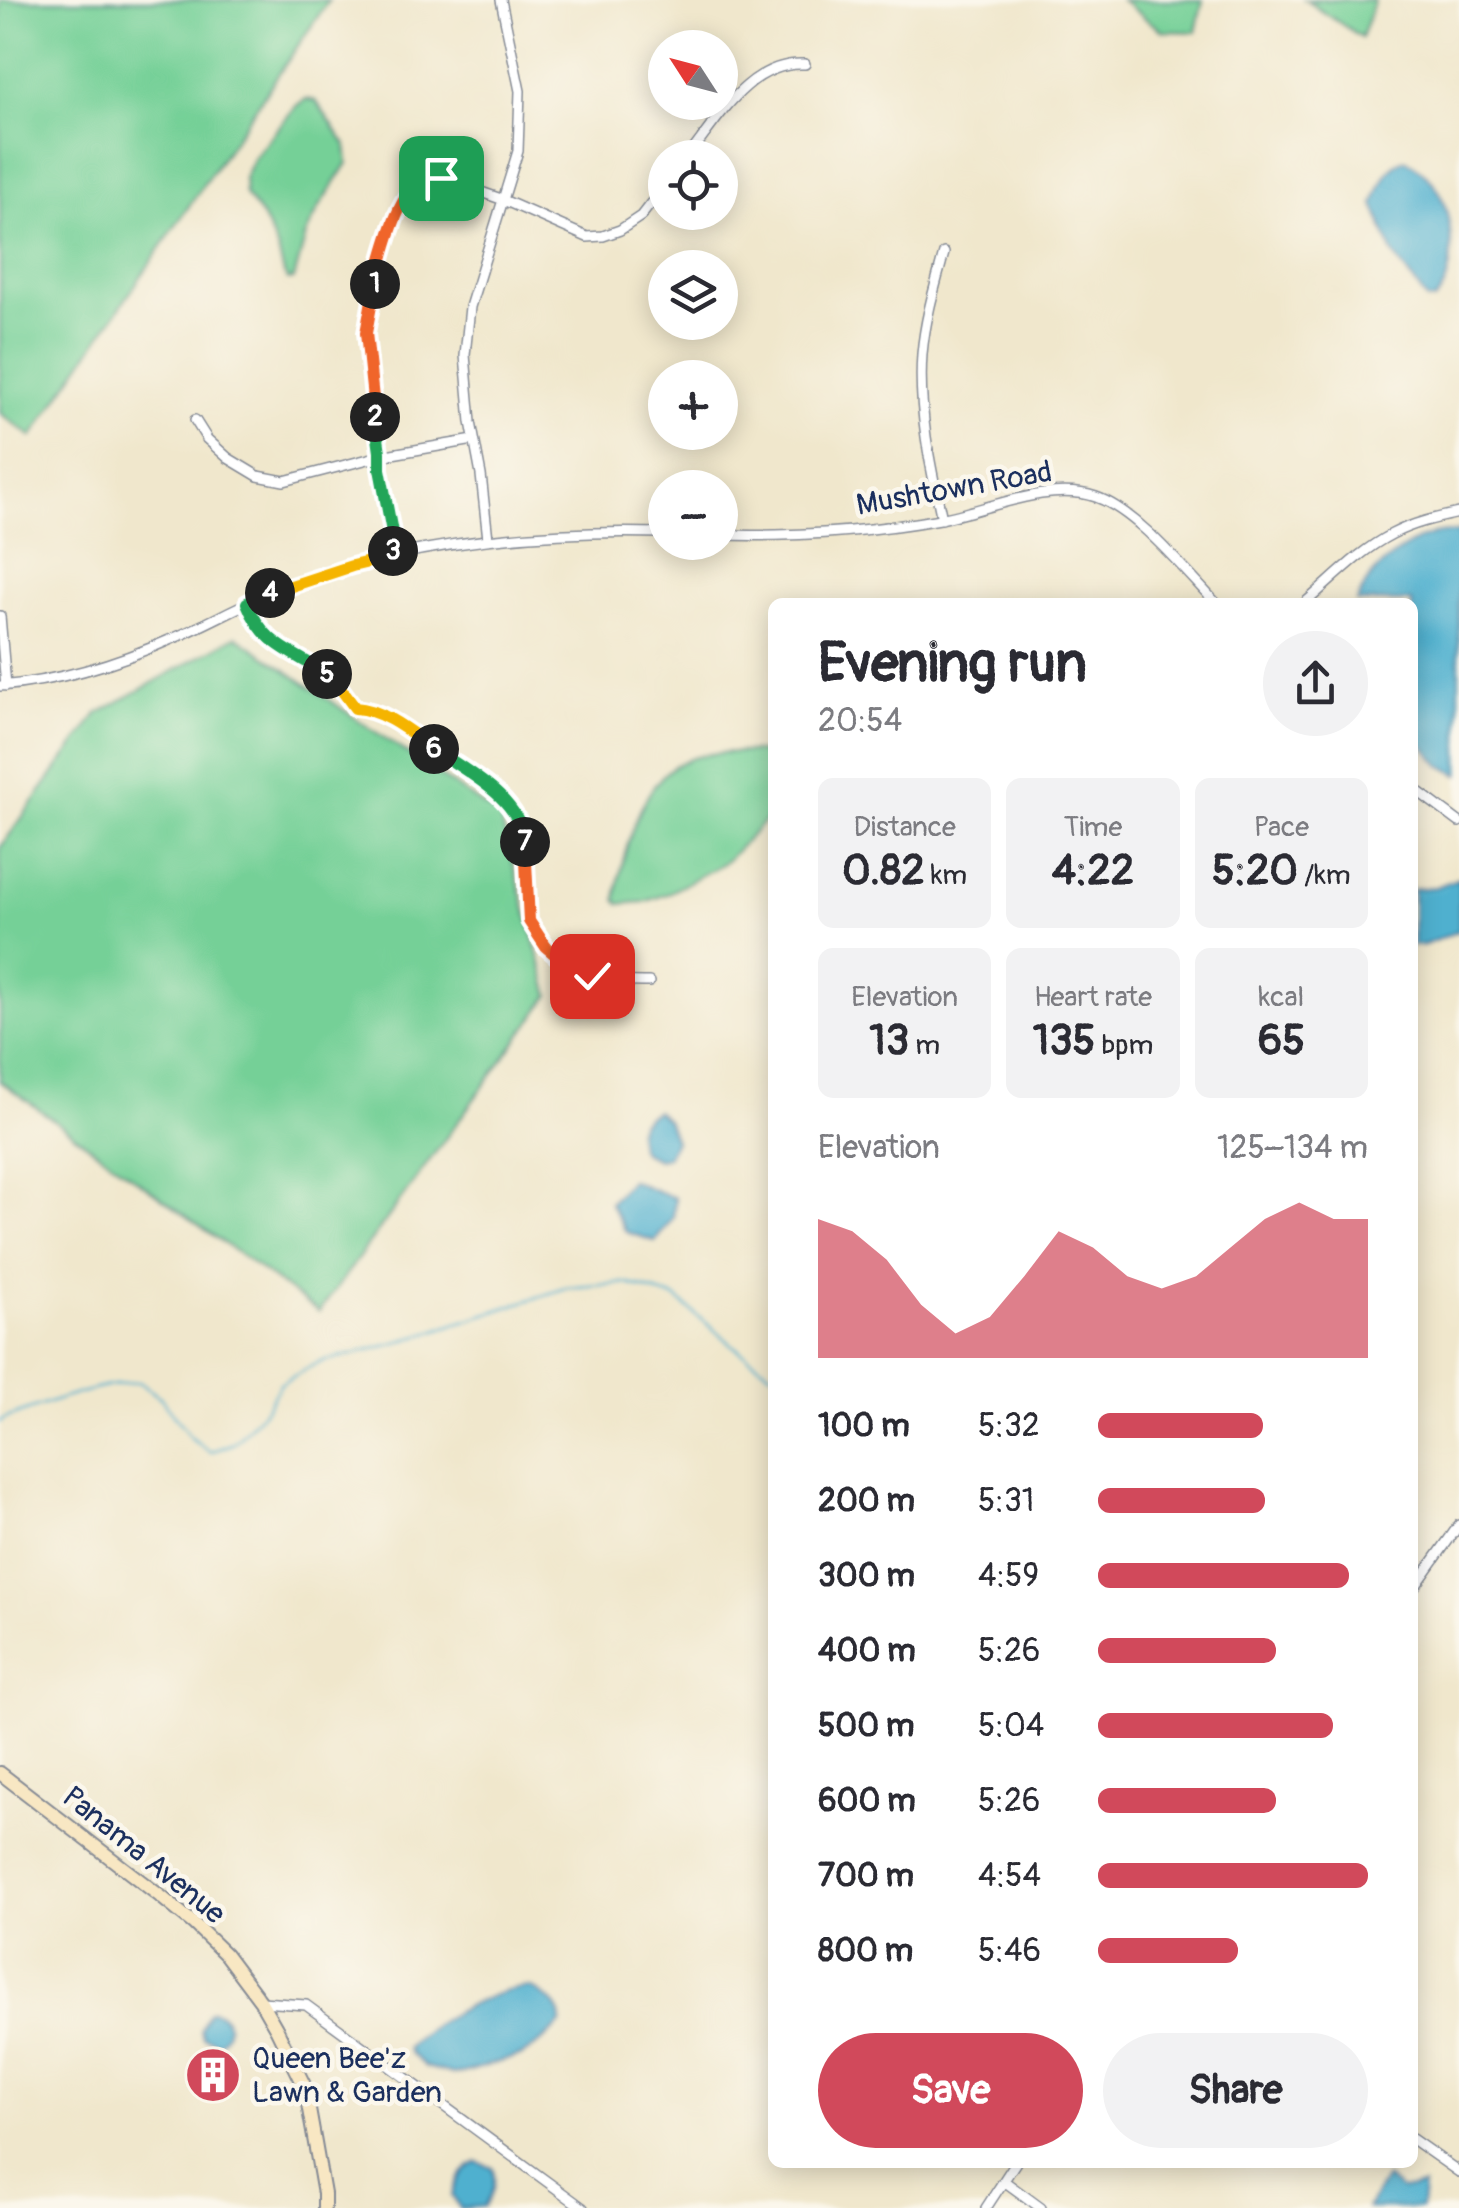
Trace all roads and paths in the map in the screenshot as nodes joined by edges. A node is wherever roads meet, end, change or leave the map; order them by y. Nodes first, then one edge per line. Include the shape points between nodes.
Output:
1 (502, 0) edge
2 (804, 64) dead end
3 (701, 140) edge
4 (502, 200) junction
5 (648, 207) edge
6 (944, 253) dead end
7 (195, 420) dead end
8 (474, 440) junction
9 (380, 456) junction
10 (1459, 512) edge
11 (942, 519) junction
12 (648, 533) edge
13 (738, 535) edge
14 (488, 539) junction
15 (394, 556) junction
16 (1211, 598) edge
17 (1311, 598) edge
18 (247, 603) junction
19 (0, 616) edge
20 (3, 686) edge
21 (1418, 791) edge
22 (1459, 822) edge
23 (649, 982) dead end
24 (1459, 1525) edge
25 (1418, 1583) edge
26 (0, 1773) edge
27 (261, 2002) junction
28 (1418, 2143) edge
29 (1012, 2168) edge
30 (1459, 2172) edge
31 (1004, 2181) junction
32 (324, 2208) edge
33 (584, 2208) edge
34 (986, 2208) edge
35 (1041, 2208) edge

1 - 4 street via 520,91 518,151
2 - 3 street via 756,77
4 - 5 street via 586,237 620,230
4 - 8 street via 470,306 465,354
4 - 9 street via 426,178 401,204 366,333
6 - 11 street via 922,355 923,413
7 - 9 street via 228,458 258,476 284,481
8 - 9 street
8 - 14 street
9 - 15 street
10 - 17 street via 1391,534
11 - 13 street, Mushtown Road via 851,532
11 - 16 street, Mushtown Road via 1048,493 1094,496 1133,520
12 - 14 street
14 - 15 street
15 - 18 street
18 - 20 street via 104,666
18 - 23 street via 262,632 333,678 355,708 390,718 503,800 524,833 529,921 546,947 592,976
19 - 20 street
21 - 22 street
24 - 25 street
26 - 27 main road, Panama Avenue via 193,1922
27 - 32 main road, Panama Avenue via 305,2087
27 - 33 street via 306,2004
28 - 30 street
29 - 31 street
31 - 34 street
31 - 35 street

